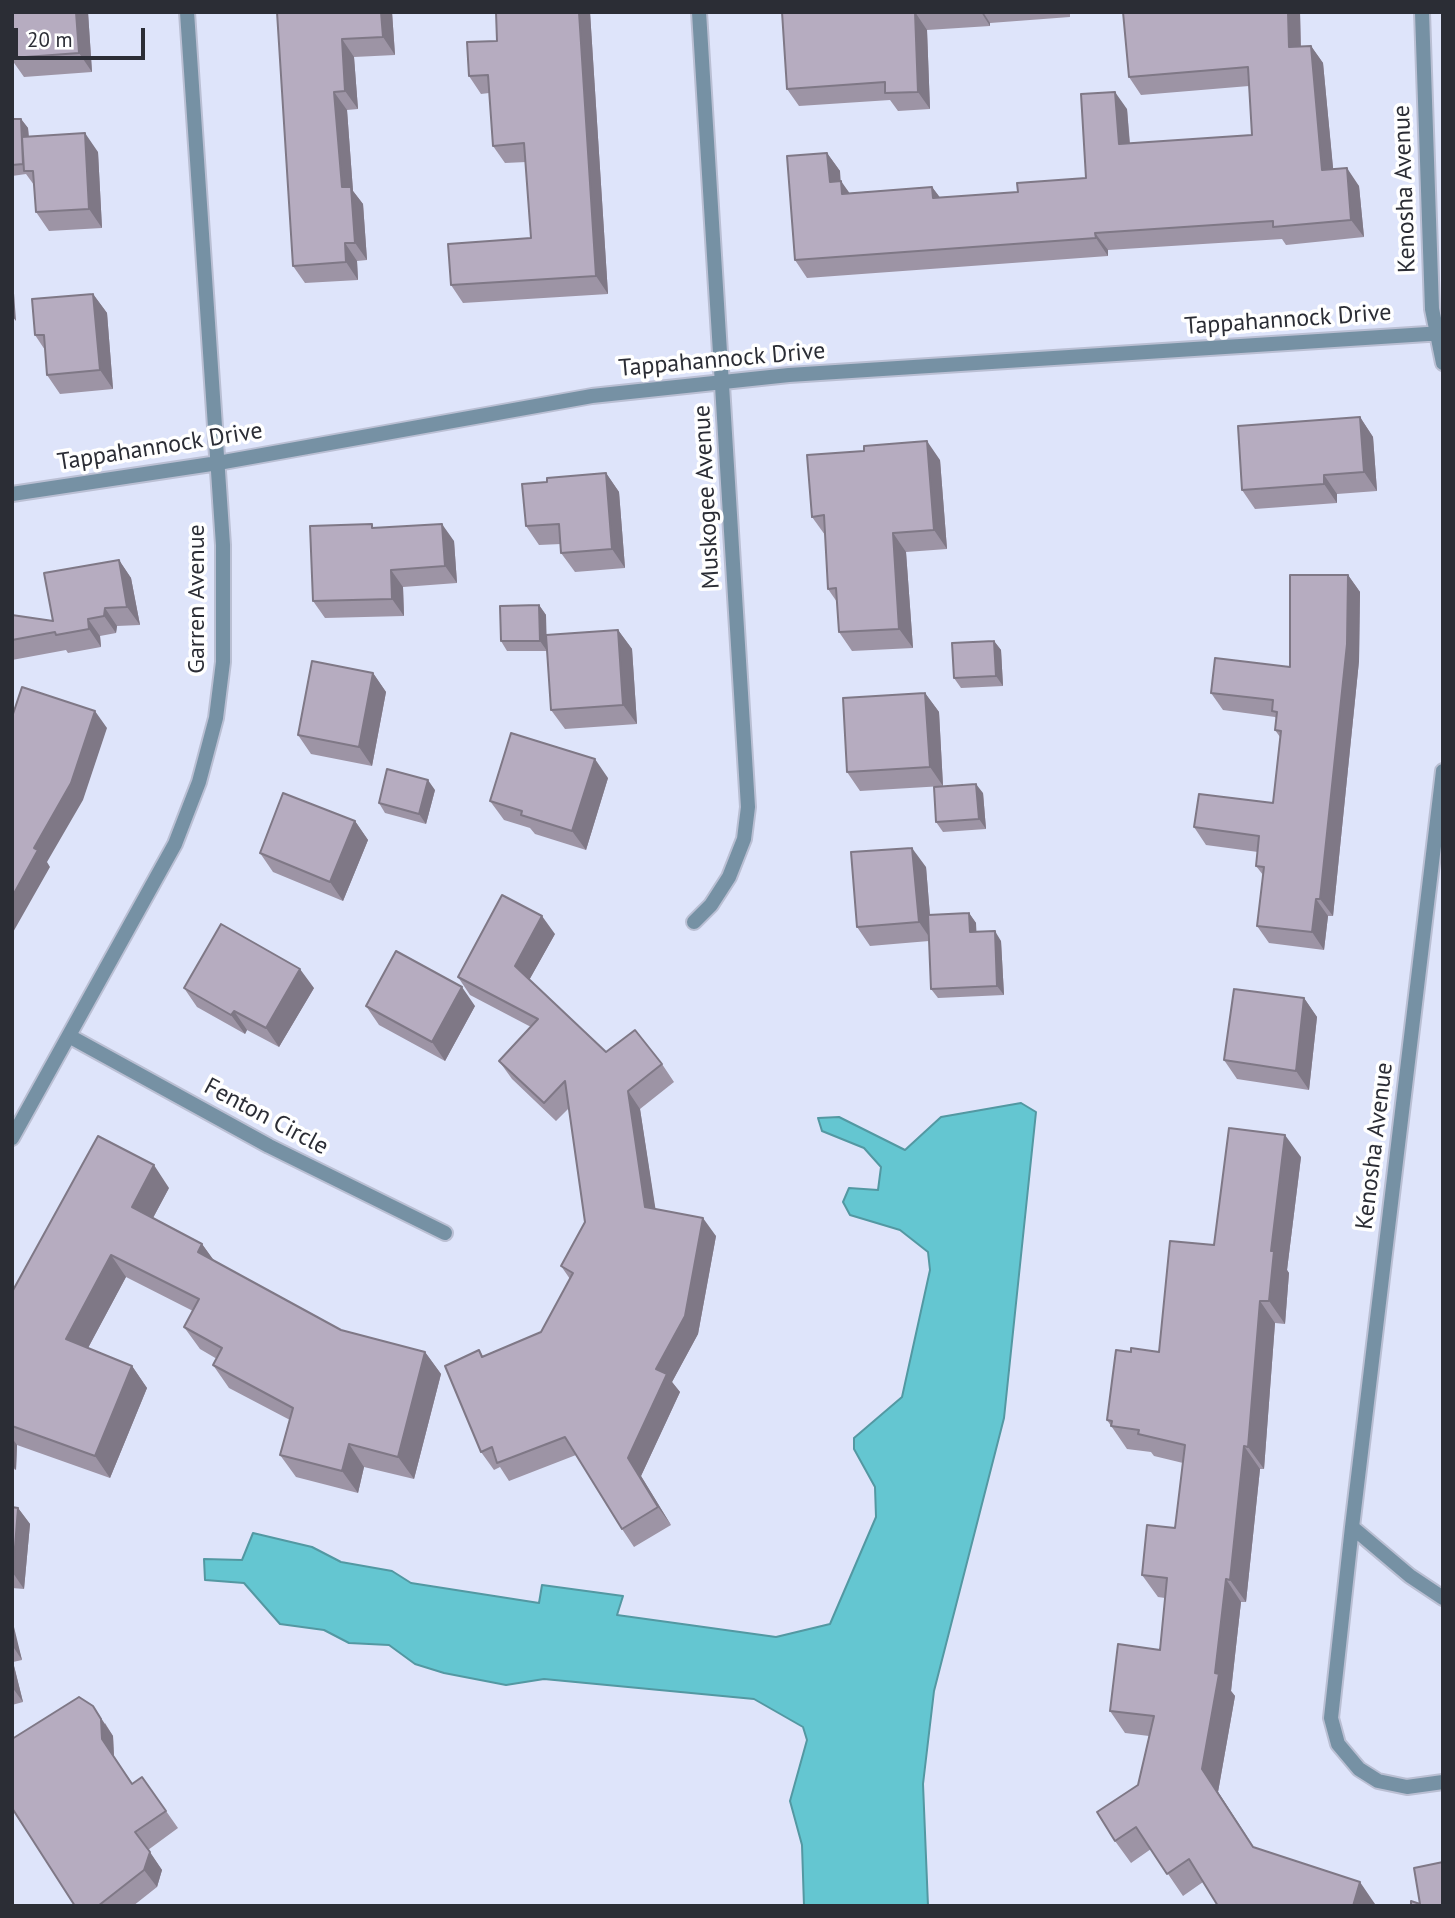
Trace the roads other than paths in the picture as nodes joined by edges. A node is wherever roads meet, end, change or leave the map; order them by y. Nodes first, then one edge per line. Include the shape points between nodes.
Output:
1 (187, 12) edge
2 (699, 12) edge
3 (1422, 12) edge
4 (1439, 333) edge
5 (1443, 363) edge
6 (723, 381) junction
7 (218, 463) junction
8 (12, 494) edge
9 (1443, 771) edge
10 (694, 922) dead end
11 (69, 1036) junction
12 (12, 1139) edge
13 (445, 1233) dead end
14 (1352, 1527) junction
15 (1443, 1598) edge
16 (1443, 1782) edge

1 - 7 street, Garren Avenue
2 - 6 street, Muskogee Avenue
3 - 4 street, Kenosha Avenue
4 - 5 street, Kenosha Avenue
4 - 6 street, Tappahannock Drive
6 - 7 street, Tappahannock Drive via 592,396
6 - 10 street, Muskogee Avenue via 748,807 744,839 729,877
7 - 8 street, Tappahannock Drive
7 - 11 street, Garren Avenue via 223,649 216,718 199,782 175,844
9 - 14 street, Kenosha Avenue
11 - 12 street, Garren Avenue
11 - 13 street, Fenton Circle via 269,1146
14 - 15 street
14 - 16 street, Kenosha Avenue via 1331,1718 1338,1744 1359,1769 1378,1781 1406,1787

